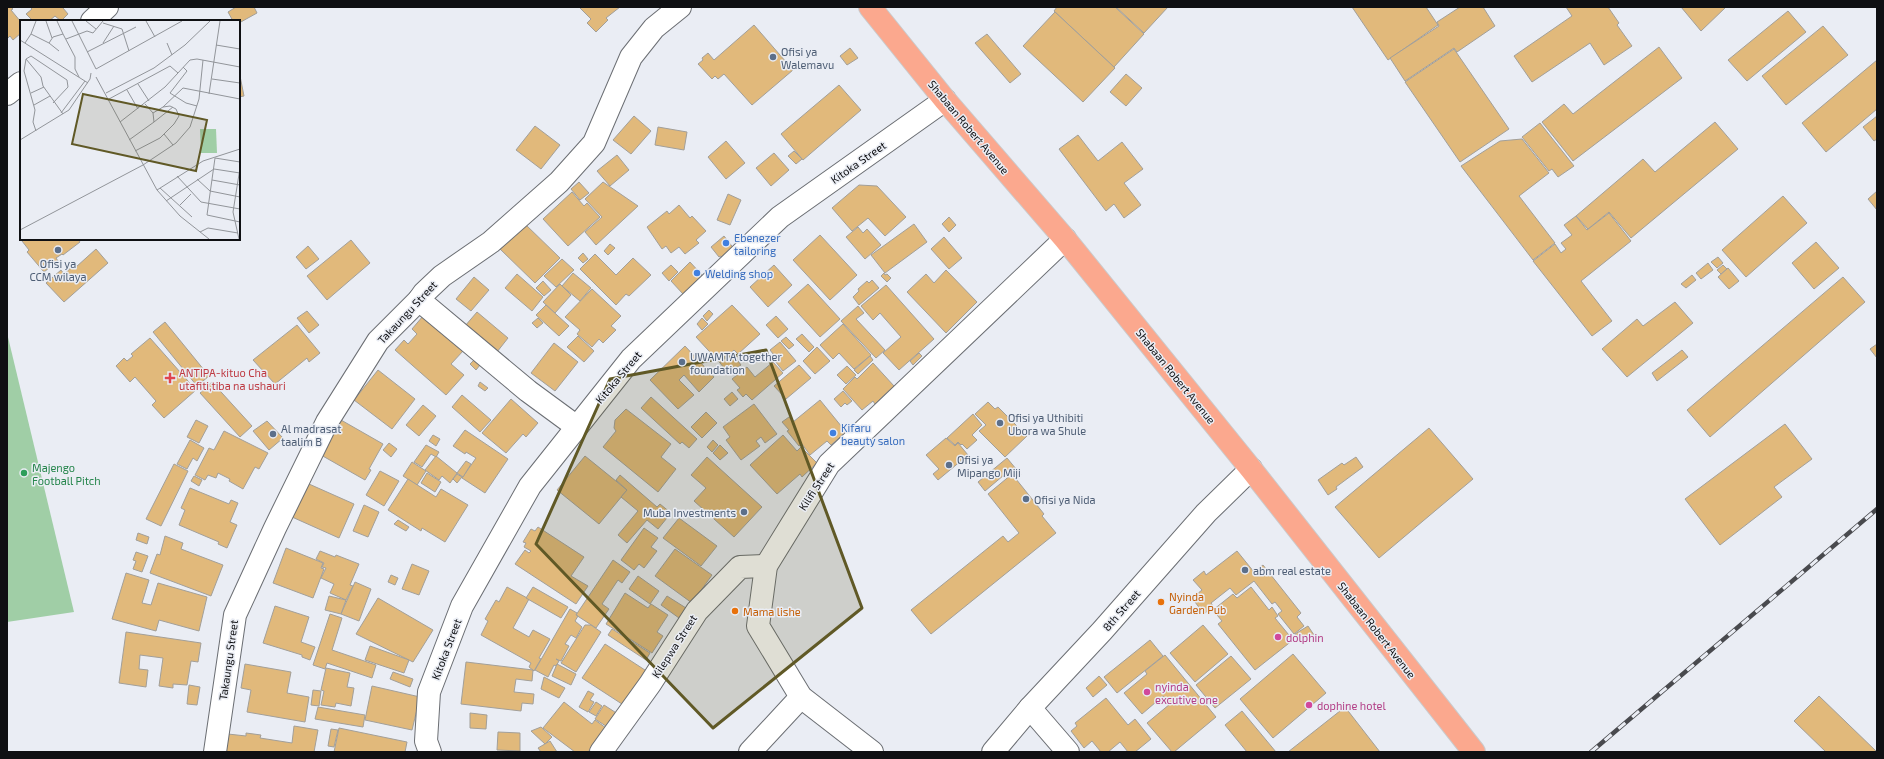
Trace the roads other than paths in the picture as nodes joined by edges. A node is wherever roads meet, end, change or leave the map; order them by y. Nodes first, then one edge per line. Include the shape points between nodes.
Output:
1 (107, 7) edge
2 (680, 7) edge
3 (870, 7) edge
4 (93, 20) edge
5 (20, 84) edge
6 (7, 94) edge
7 (945, 100) junction
8 (1065, 239) junction
9 (419, 300) junction
10 (577, 427) junction
11 (1251, 469) junction
12 (766, 566) junction
13 (801, 697) junction
14 (1030, 708) junction
15 (215, 752) edge
16 (430, 752) edge
17 (601, 752) edge
18 (750, 752) edge
19 (872, 752) edge
20 (993, 752) edge
21 (1068, 752) edge
22 (1474, 752) edge

1 - 4 street
2 - 9 street, Takaungu Street via 654,28 630,57 594,143 559,182 491,242 442,276
3 - 7 main road, Shabaan Robert Avenue
5 - 6 street
7 - 8 main road, Shabaan Robert Avenue
7 - 10 street, Kitoka Street via 780,216 631,359
8 - 11 main road, Shabaan Robert Avenue
8 - 12 street, Kilifi Street via 829,464
9 - 10 street via 528,391
9 - 15 street, Takaungu Street via 378,341 327,422 235,615
10 - 16 street, Kitoka Street via 530,486 462,606 429,692 426,741
11 - 14 street, 8th Street via 1206,513
11 - 22 main road, Shabaan Robert Avenue
12 - 13 street, Kilifi Street via 758,626
12 - 17 street, Kilepwa Street via 740,567 697,611 650,684
13 - 18 street
13 - 19 street, Kilifi Street
14 - 20 street, 8th Street
14 - 21 street

